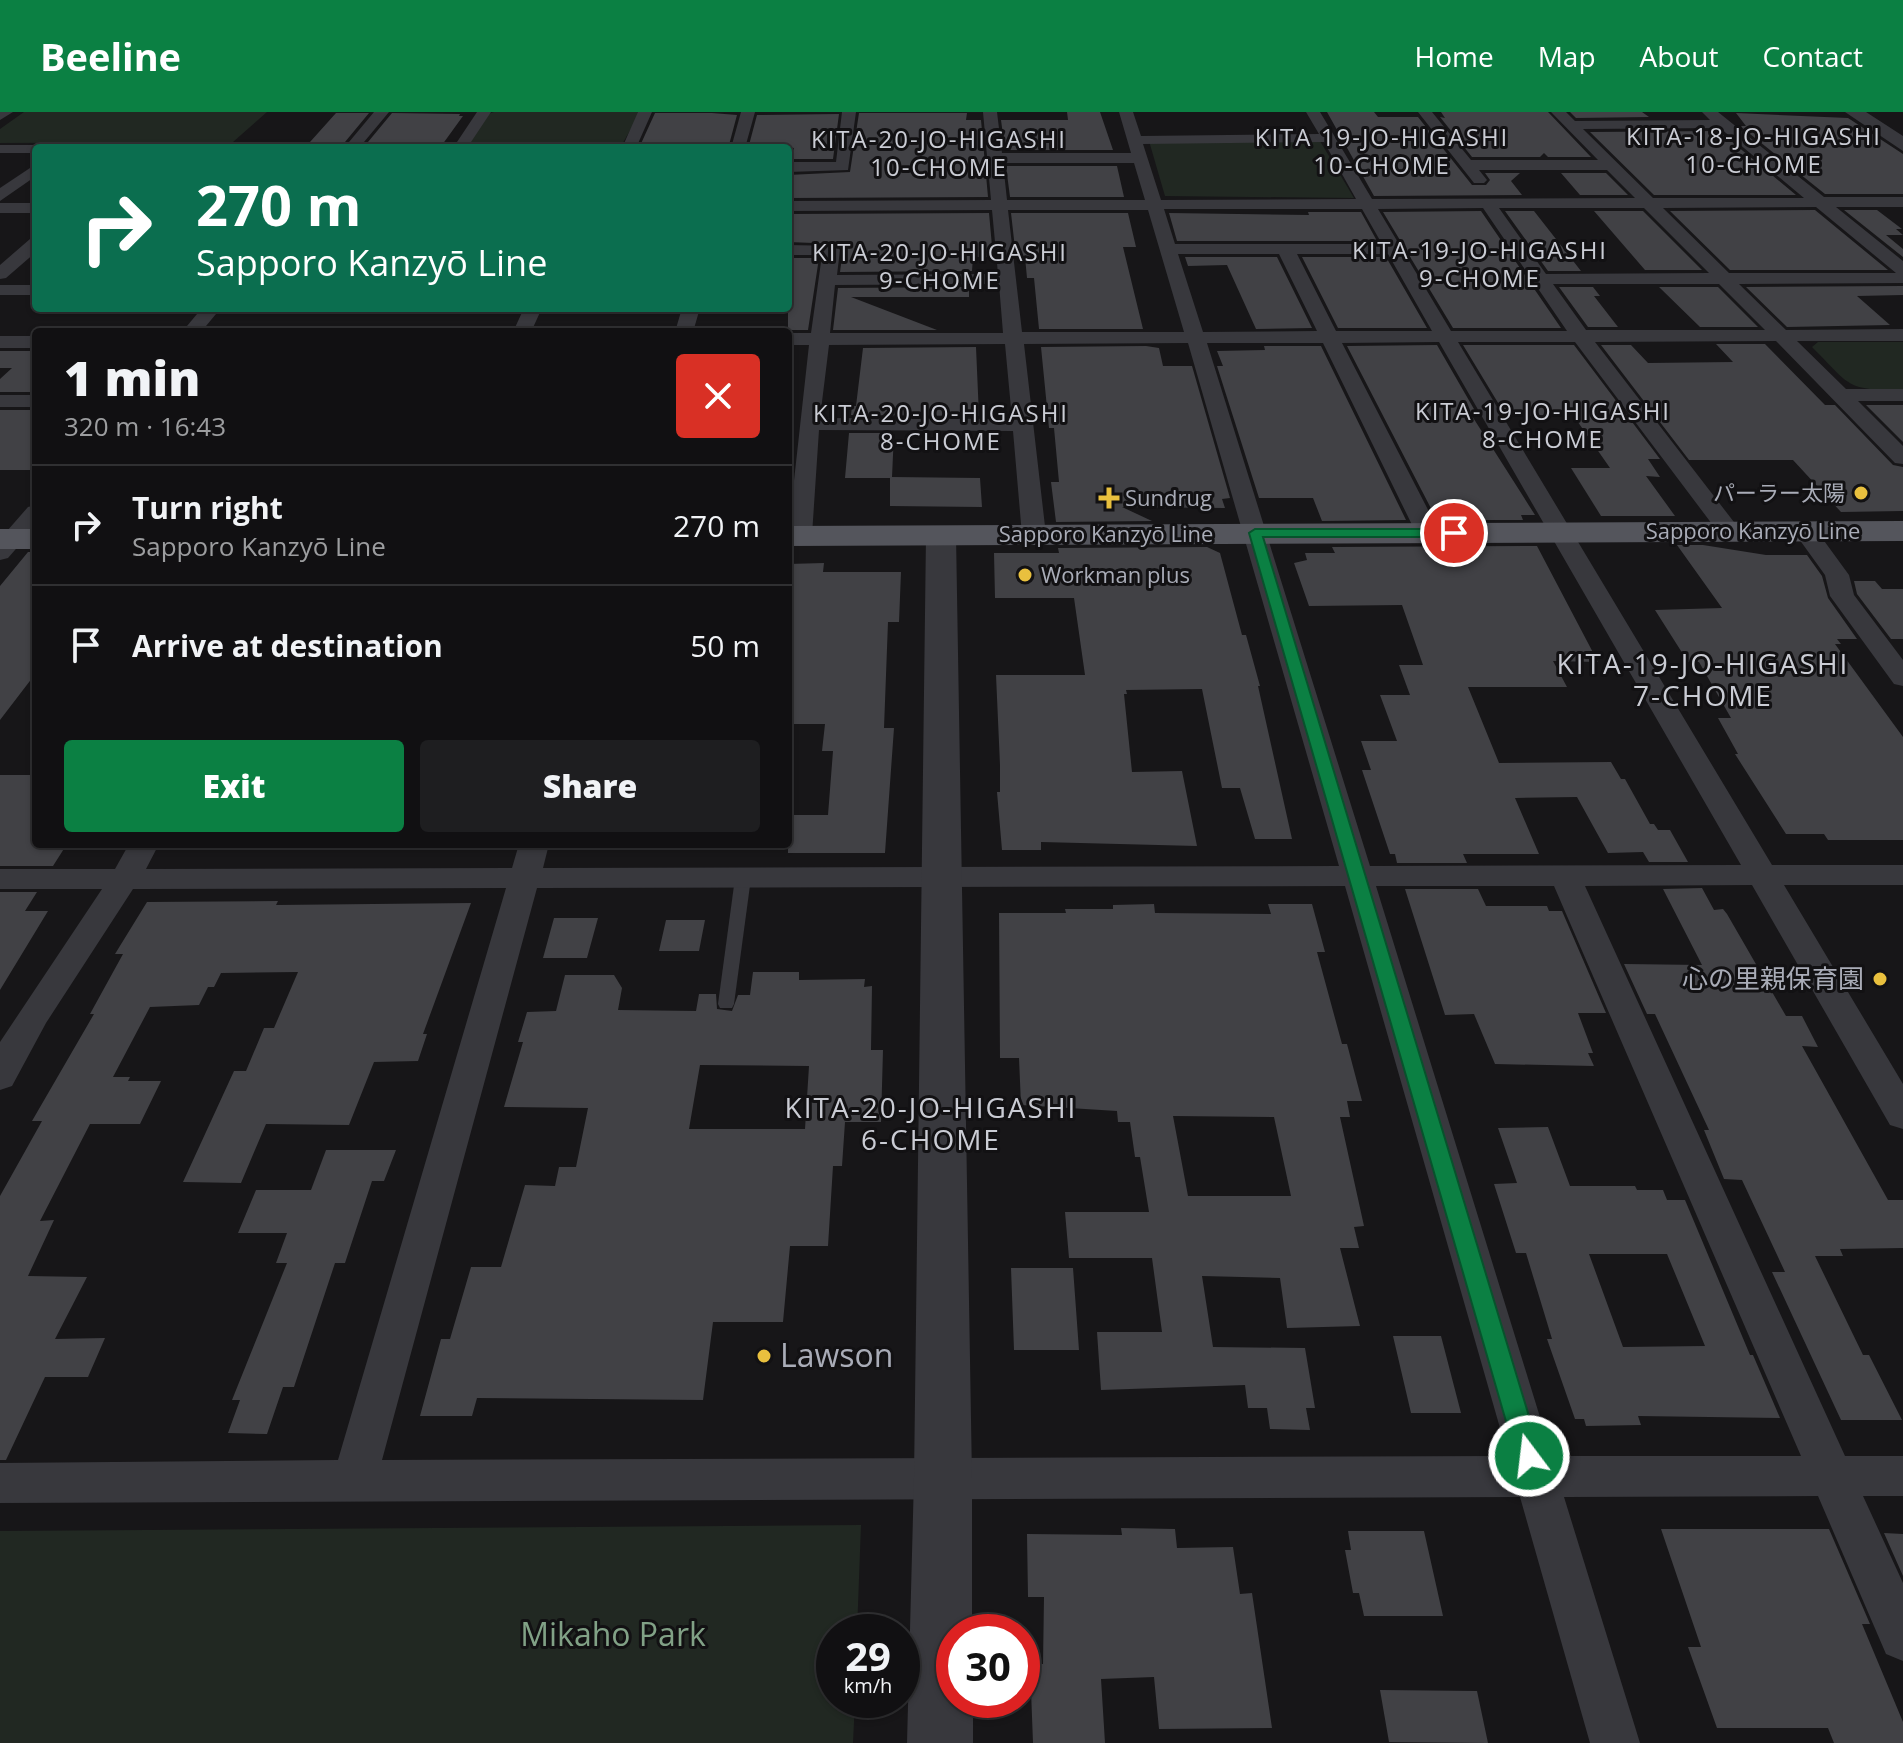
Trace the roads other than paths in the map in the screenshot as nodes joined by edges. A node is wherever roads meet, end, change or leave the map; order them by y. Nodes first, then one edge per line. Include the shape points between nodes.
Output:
1 (6, 112) edge
2 (382, 112) edge
3 (484, 112) edge
4 (645, 112) edge
5 (748, 112) edge
6 (849, 112) edge
7 (990, 112) edge
8 (1126, 112) edge
9 (1313, 112) edge
10 (1425, 112) edge
11 (1709, 112) edge
12 (1854, 112) edge
13 (0, 116) edge
14 (1564, 118) edge
15 (1723, 124) junction
16 (1329, 138) junction
17 (354, 144) edge
18 (463, 144) edge
19 (631, 144) edge
20 (739, 144) edge
21 (1903, 145) edge
22 (0, 149) edge
23 (32, 149) edge
24 (1138, 149) junction
25 (996, 158) junction
26 (1466, 165) junction
27 (1611, 165) junction
28 (792, 167) edge
29 (32, 172) edge
30 (0, 196) edge
31 (1903, 202) edge
32 (1651, 203) junction
33 (1820, 203) junction
34 (1366, 204) junction
35 (1493, 204) junction
36 (1002, 205) junction
37 (1155, 205) junction
38 (792, 206) edge
39 (0, 208) edge
40 (32, 208) edge
41 (32, 246) edge
42 (1169, 249) junction
43 (1392, 249) junction
44 (792, 250) edge
45 (1286, 250) junction
46 (1903, 270) edge
47 (0, 274) edge
48 (1903, 278) edge
49 (1009, 279) junction
50 (1542, 279) junction
51 (827, 280) junction
52 (1728, 280) junction
53 (0, 290) edge
54 (32, 290) edge
55 (208, 312) edge
56 (194, 328) edge
57 (1903, 335) edge
58 (1784, 336) junction
59 (1329, 337) junction
60 (1446, 337) junction
61 (1582, 337) junction
62 (1196, 338) junction
63 (792, 339) edge
64 (821, 339) junction
65 (1015, 339) junction
66 (0, 342) edge
67 (32, 342) edge
68 (1841, 395) junction
69 (1903, 395) edge
70 (19, 401) edge
71 (0, 421) edge
72 (809, 424) junction
73 (1024, 425) junction
74 (1903, 458) edge
75 (32, 517) edge
76 (1729, 531) junction
77 (1903, 531) edge
78 (1561, 532) junction
79 (1806, 532) junction
80 (1255, 533) junction
81 (1428, 533) junction
82 (941, 535) junction
83 (1034, 535) junction
84 (794, 536) edge
85 (12, 543) edge
86 (1903, 678) edge
87 (142, 848) edge
88 (529, 861) edge
89 (1357, 875) junction
90 (1565, 875) junction
91 (1903, 875) edge
92 (942, 876) junction
93 (1763, 876) junction
94 (126, 878) junction
95 (743, 878) junction
96 (0, 879) edge
97 (726, 1004) dead end
98 (0, 1077) edge
99 (1903, 1115) edge
100 (1534, 1476) junction
101 (1903, 1476) edge
102 (1832, 1477) junction
103 (943, 1478) junction
104 (354, 1482) junction
105 (0, 1483) edge
106 (1903, 1637) edge
107 (940, 1743) edge
108 (1615, 1743) edge

1 - 13 street
2 - 17 street
3 - 18 street
4 - 19 street
5 - 20 street
6 - 28 street via 843,167
7 - 25 street
8 - 24 street
9 - 16 street
10 - 26 street
11 - 15 street
12 - 21 street
14 - 15 street
14 - 27 street
15 - 33 street
16 - 24 street
16 - 34 street
22 - 23 street
24 - 25 street
24 - 37 street
25 - 36 street
26 - 27 street
26 - 35 street
27 - 32 street
29 - 30 street
31 - 33 street
32 - 33 street
32 - 35 street
32 - 52 street
33 - 46 street
34 - 35 street
34 - 37 street
34 - 43 street
35 - 50 street
36 - 37 street
36 - 38 street
36 - 49 street
37 - 42 street
39 - 40 street
41 - 47 street
42 - 45 street
42 - 62 street
43 - 45 street
43 - 60 street
44 - 51 street via 831,250
45 - 59 street
48 - 52 street
49 - 51 street
49 - 65 street
50 - 52 street
50 - 61 street
51 - 64 street
52 - 58 street
53 - 54 street
55 - 56 street
57 - 58 street
58 - 61 street
58 - 68 street
59 - 60 street
59 - 62 street
59 - 81 street
60 - 61 street
60 - 78 street
61 - 76 street
62 - 65 street
62 - 80 street
63 - 64 street
64 - 65 street
64 - 72 street
65 - 73 street
66 - 67 street
68 - 69 street
68 - 74 street
70 - 71 street
72 - 73 street
72 - 84 street
73 - 83 street
75 - 85 street
76 - 78 main road, Sapporo Kanzyō Line
76 - 79 main road, Sapporo Kanzyō Line
77 - 79 main road, Sapporo Kanzyō Line
78 - 81 main road, Sapporo Kanzyō Line
78 - 93 street
79 - 86 street via 1837,575 1842,596
80 - 81 main road, Sapporo Kanzyō Line
80 - 83 main road, Sapporo Kanzyō Line
80 - 89 street
82 - 83 main road, Sapporo Kanzyō Line
82 - 84 main road, Sapporo Kanzyō Line
82 - 92 street
87 - 94 street
88 - 94 street
88 - 95 street
88 - 104 street
89 - 90 street
89 - 92 street
89 - 100 street
90 - 93 street
90 - 102 street
91 - 93 street
92 - 95 street
92 - 103 street
93 - 99 street
94 - 96 street
94 - 98 street via 48,992
95 - 97 lane
100 - 102 street
100 - 103 street
100 - 108 street
101 - 102 street
102 - 106 street
103 - 104 street
103 - 107 street
104 - 105 street

